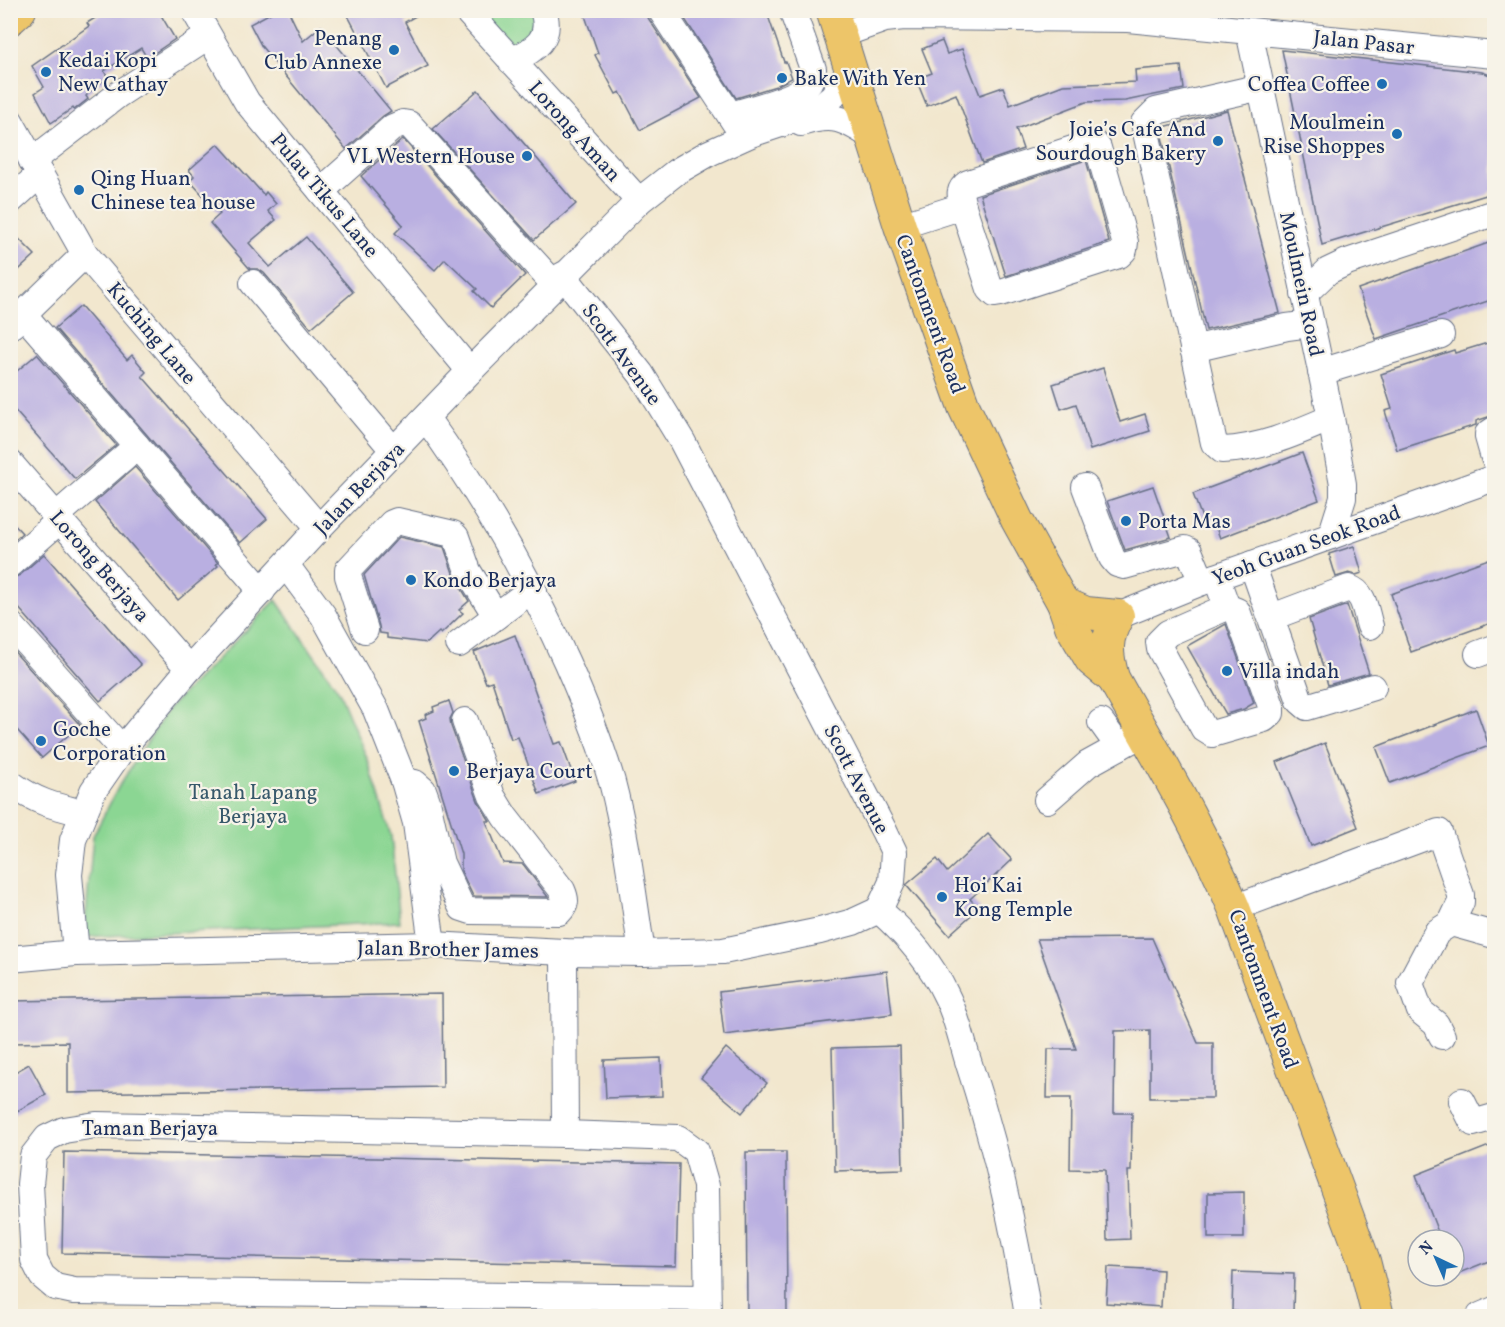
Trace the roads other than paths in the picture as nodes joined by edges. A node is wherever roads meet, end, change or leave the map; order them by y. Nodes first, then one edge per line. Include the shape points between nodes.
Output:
1 (20, 10) edge
2 (194, 10) edge
3 (466, 10) edge
4 (543, 10) edge
5 (661, 10) edge
6 (792, 10) edge
7 (1128, 15) edge
8 (1213, 19) edge
9 (10, 20) edge
10 (836, 22) edge
11 (1249, 31) junction
12 (208, 36) junction
13 (1494, 55) edge
14 (511, 61) junction
15 (850, 69) junction
16 (1261, 87) junction
17 (730, 115) junction
18 (10, 121) edge
19 (787, 122) junction
20 (871, 136) junction
21 (743, 138) junction
22 (36, 168) junction
23 (321, 191) junction
24 (10, 201) edge
25 (639, 201) junction
26 (963, 206) junction
27 (1494, 213) edge
28 (900, 226) junction
29 (1294, 247) junction
30 (85, 254) junction
31 (1347, 262) junction
32 (558, 280) junction
33 (253, 283) dead end
34 (1304, 294) junction
35 (17, 320) edge
36 (1310, 324) junction
37 (1441, 335) dead end
38 (1193, 349) junction
39 (470, 370) junction
40 (1321, 372) junction
41 (426, 418) junction
42 (1331, 418) junction
43 (1494, 430) edge
44 (137, 446) junction
45 (394, 451) junction
46 (1494, 458) edge
47 (10, 463) edge
48 (1494, 478) edge
49 (1085, 487) dead end
50 (58, 518) junction
51 (319, 528) junction
52 (1331, 536) junction
53 (10, 564) edge
54 (1252, 564) junction
55 (286, 565) junction
56 (1209, 580) junction
57 (262, 591) junction
58 (534, 591) junction
59 (1063, 603) junction
60 (1227, 607) junction
61 (496, 616) junction
62 (1118, 616) junction
63 (1272, 617) junction
64 (10, 624) edge
65 (1370, 626) dead end
66 (364, 630) dead end
67 (459, 644) dead end
68 (189, 669) junction
69 (1113, 678) junction
70 (1373, 687) dead end
71 (465, 721) dead end
72 (1101, 722) dead end
73 (1131, 740) junction
74 (122, 750) junction
75 (404, 781) junction
76 (10, 783) edge
77 (1047, 800) dead end
78 (84, 813) junction
79 (1234, 908) junction
80 (879, 910) junction
81 (1451, 923) junction
82 (1494, 935) edge
83 (432, 945) junction
84 (564, 952) junction
85 (76, 953) junction
86 (642, 953) junction
87 (10, 959) edge
88 (1442, 1036) dead end
89 (1462, 1101) dead end
90 (1494, 1117) edge
91 (565, 1134) junction
92 (708, 1307) edge
93 (1494, 1310) edge
94 (1028, 1317) edge
95 (1378, 1317) edge
96 (1480, 1317) edge

1 - 9 main road
2 - 12 street, Pulau Tikus Lane
3 - 14 street, Lorong Aman
4 - 14 street, Lorong Aman via 547,23 542,41 529,53
5 - 17 street
6 - 17 street via 813,69 812,78 795,95
7 - 8 street, Jalan Pasar
7 - 10 street, Jalan Pasar via 904,17
8 - 11 street, Jalan Pasar
10 - 15 main road, Cantonment Road
11 - 13 street, Jalan Pasar
11 - 16 street, Moulmein Road
12 - 22 street via 119,94
12 - 23 street, Pulau Tikus Lane via 247,102
14 - 25 street, Lorong Aman
15 - 19 street, Jalan Berjaya via 833,96
15 - 20 main road, Cantonment Road
16 - 29 street, Moulmein Road
16 - 38 street via 1156,111 1144,123
17 - 21 street
18 - 22 street, Kuching Lane
19 - 20 street, Jalan Berjaya via 821,117 839,119
19 - 21 street, Jalan Berjaya
20 - 28 main road, Cantonment Road
21 - 25 street, Jalan Berjaya via 676,172
22 - 24 street
22 - 30 street, Kuching Lane
23 - 32 street, Scott Avenue via 393,127 409,124
23 - 39 street, Pulau Tikus Lane
25 - 32 street, Jalan Berjaya
26 - 26 street via 960,193 968,183 1095,144 1125,242 1124,250 1119,255 995,294
26 - 28 street
27 - 31 street
28 - 59 main road, Cantonment Road via 964,407 1017,520
29 - 31 street via 1312,263
29 - 34 street, Moulmein Road
30 - 35 street
30 - 51 street, Kuching Lane
31 - 34 street via 1328,271
32 - 39 street, Jalan Berjaya
32 - 80 street, Scott Avenue via 634,365 676,432 884,831 894,852 892,882
33 - 45 street
34 - 36 street, Moulmein Road
35 - 44 street
36 - 38 street
36 - 40 street, Moulmein Road
37 - 40 street
38 - 42 street via 1214,443 1222,450 1241,450
39 - 41 street, Jalan Berjaya
40 - 42 street, Moulmein Road
41 - 45 street, Jalan Berjaya
41 - 58 street via 504,535
42 - 52 street, Moulmein Road via 1343,498
43 - 46 street via 1488,437
44 - 50 street
44 - 57 street
45 - 51 street, Jalan Berjaya
47 - 50 street, Lorong Berjaya
48 - 52 street, Yeoh Guan Seok Road
49 - 56 street via 1117,564 1124,566 1185,549
50 - 53 street
50 - 68 street, Lorong Berjaya
51 - 55 street, Jalan Berjaya
52 - 54 street, Yeoh Guan Seok Road
54 - 56 street, Yeoh Guan Seok Road
54 - 63 street
55 - 57 street, Jalan Berjaya
55 - 75 street via 323,615 376,710
56 - 60 street
56 - 62 street, Yeoh Guan Seok Road
57 - 68 street, Jalan Berjaya
58 - 61 street
58 - 86 street via 600,743 612,783
59 - 62 main road via 1086,613
59 - 69 main road, Cantonment Road via 1091,660
60 - 60 street via 1237,611 1272,706 1264,719 1212,734 1204,729 1159,642 1168,633
61 - 66 street via 468,571 453,534 397,521 348,570
61 - 67 street
62 - 69 main road, Cantonment Road via 1107,641
63 - 65 street via 1349,588 1361,597
63 - 70 street via 1300,701 1307,707
64 - 74 street
68 - 74 street, Jalan Berjaya
69 - 73 main road, Cantonment Road
71 - 75 street via 492,796 562,890 566,899 559,912 462,908 441,863 423,790
72 - 73 street
73 - 77 street via 1088,764
73 - 79 main road, Cantonment Road via 1202,839
74 - 78 street, Jalan Berjaya via 93,791
75 - 83 street via 416,823
76 - 78 street via 40,802
78 - 85 street, Jalan Berjaya via 73,840 69,875
79 - 81 street via 1439,832 1461,895
79 - 95 main road, Cantonment Road via 1364,1261
80 - 86 street, Jalan Brother James via 853,922 779,941 723,951
80 - 94 street via 919,952 947,996 986,1116 1006,1195
81 - 82 street
81 - 88 street via 1437,932 1410,983 1420,1011 1436,1024
83 - 84 street, Jalan Brother James
83 - 85 street, Jalan Brother James
84 - 86 street, Jalan Brother James
84 - 91 street
85 - 87 street, Jalan Brother James
89 - 90 street via 1473,1123
91 - 92 street, Taman Berjaya via 678,1138 696,1151 706,1186
91 - 92 street, Taman Berjaya via 96,1125 64,1130 47,1138 33,1156 30,1184 34,1260 42,1276 55,1287 74,1291
93 - 96 street

